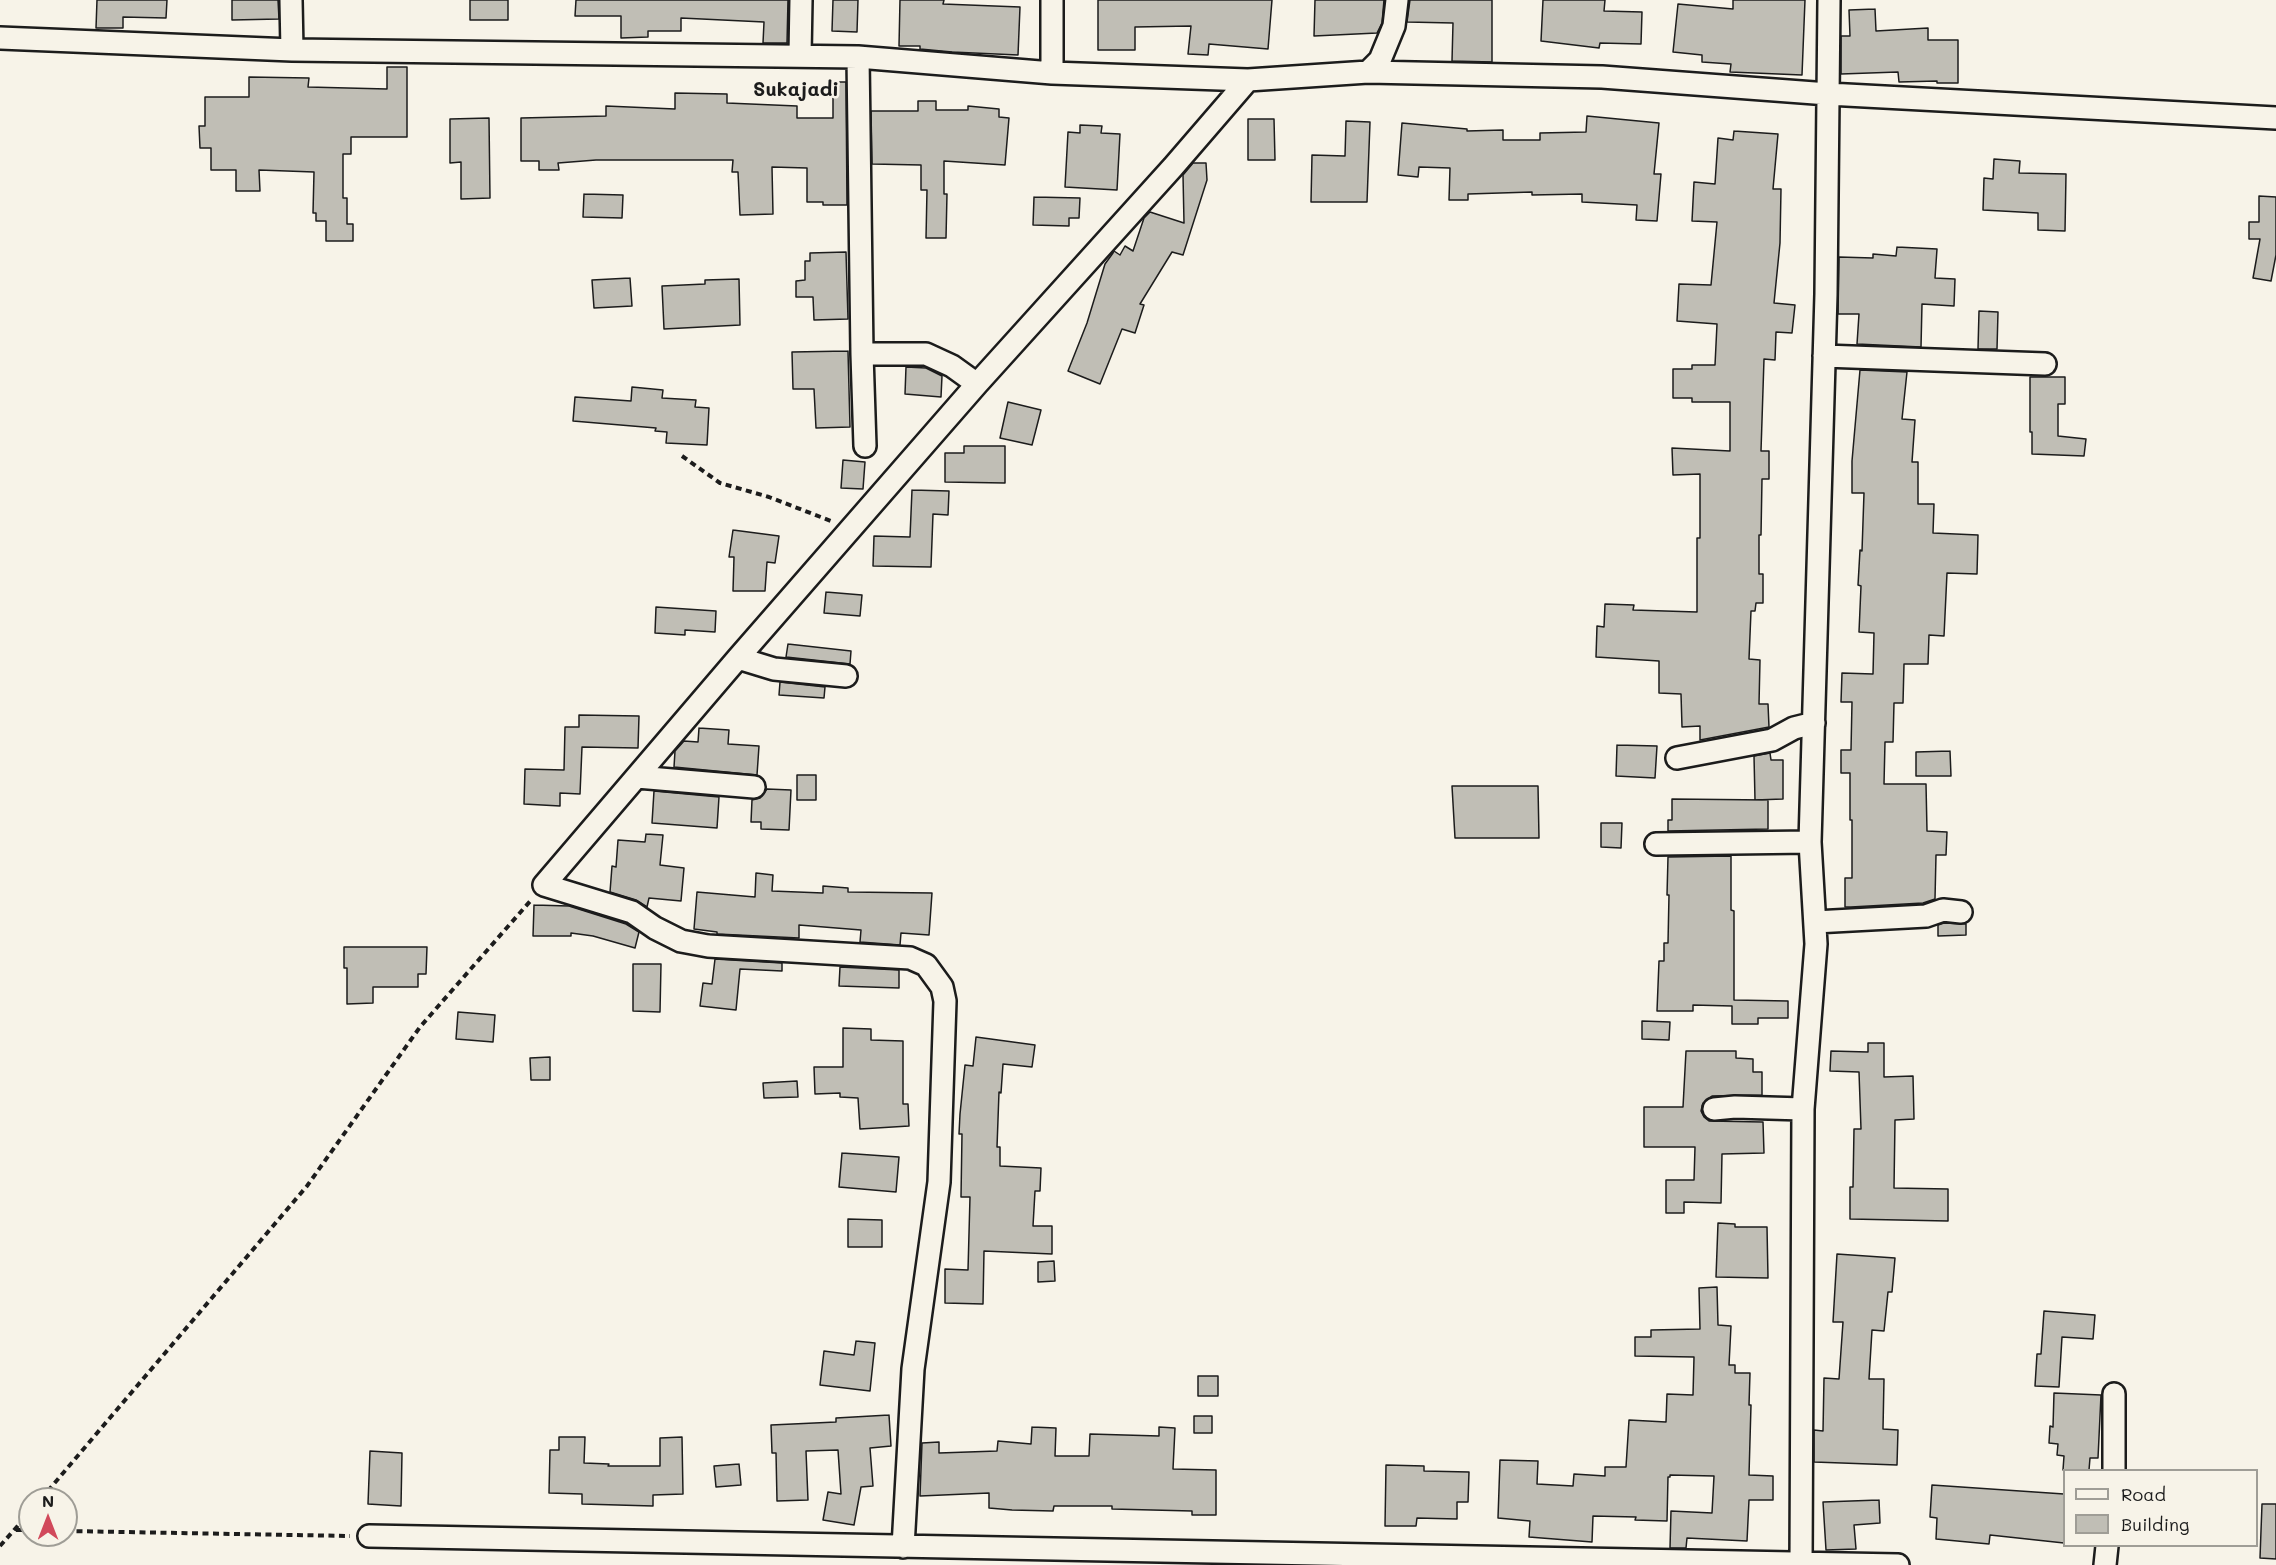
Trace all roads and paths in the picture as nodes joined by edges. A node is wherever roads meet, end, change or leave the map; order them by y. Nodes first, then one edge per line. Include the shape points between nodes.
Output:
1 (291, 0) edge
2 (801, 0) edge
3 (1052, 0) edge
4 (1398, 0) edge
5 (1829, 0) edge
6 (0, 38) edge
7 (292, 50) junction
8 (800, 55) junction
9 (858, 57) junction
10 (1368, 72) junction
11 (1052, 73) junction
12 (1248, 80) junction
13 (1828, 94) junction
14 (2276, 118) edge
15 (862, 354) junction
16 (1824, 356) junction
17 (2045, 364) dead end
18 (977, 384) junction
19 (865, 446) dead end
20 (682, 456) dead end
21 (856, 522) junction
22 (738, 658) junction
23 (846, 676) dead end
24 (1814, 723) junction
25 (1677, 758) dead end
26 (637, 777) junction
27 (754, 787) dead end
28 (1810, 842) junction
29 (1656, 844) dead end
30 (544, 885) junction
31 (1961, 912) dead end
32 (1815, 922) junction
33 (1714, 1109) dead end
34 (1803, 1109) junction
35 (2114, 1394) dead end
36 (2114, 1469) edge
37 (51, 1487) edge
38 (18, 1526) edge
39 (15, 1530) joint
40 (78, 1531) edge
41 (369, 1536) joint
42 (0, 1546) edge
43 (903, 1547) junction
44 (2107, 1547) edge
45 (1801, 1564) edge
46 (1898, 1565) edge
47 (2105, 1565) edge

1 - 7 street
2 - 8 street
3 - 11 street
4 - 10 street via 1384,52
5 - 13 street
6 - 7 street
7 - 8 street
8 - 9 street
9 - 11 street
9 - 15 street
10 - 12 street
10 - 13 street via 1602,77
11 - 12 street
12 - 18 street
13 - 14 street
13 - 16 street
15 - 18 street via 926,354
15 - 19 street
16 - 17 street
16 - 24 street
18 - 21 street
20 - 21 path via 720,483 769,497 826,521
21 - 22 street
22 - 23 street via 774,669
22 - 26 street
24 - 25 street via 1772,740
24 - 28 street
26 - 27 street
26 - 30 street
28 - 29 street
28 - 32 street
30 - 37 path via 420,1027 307,1186
30 - 43 street via 632,912 681,941 910,958 926,966 942,987 945,1001 939,1182 913,1369
31 - 32 street via 1943,910 1926,916
32 - 34 street
33 - 34 street
34 - 45 street
35 - 36 street
38 - 39 path
39 - 42 path
40 - 41 path
41 - 43 street
43 - 45 street
44 - 47 street
45 - 46 street

